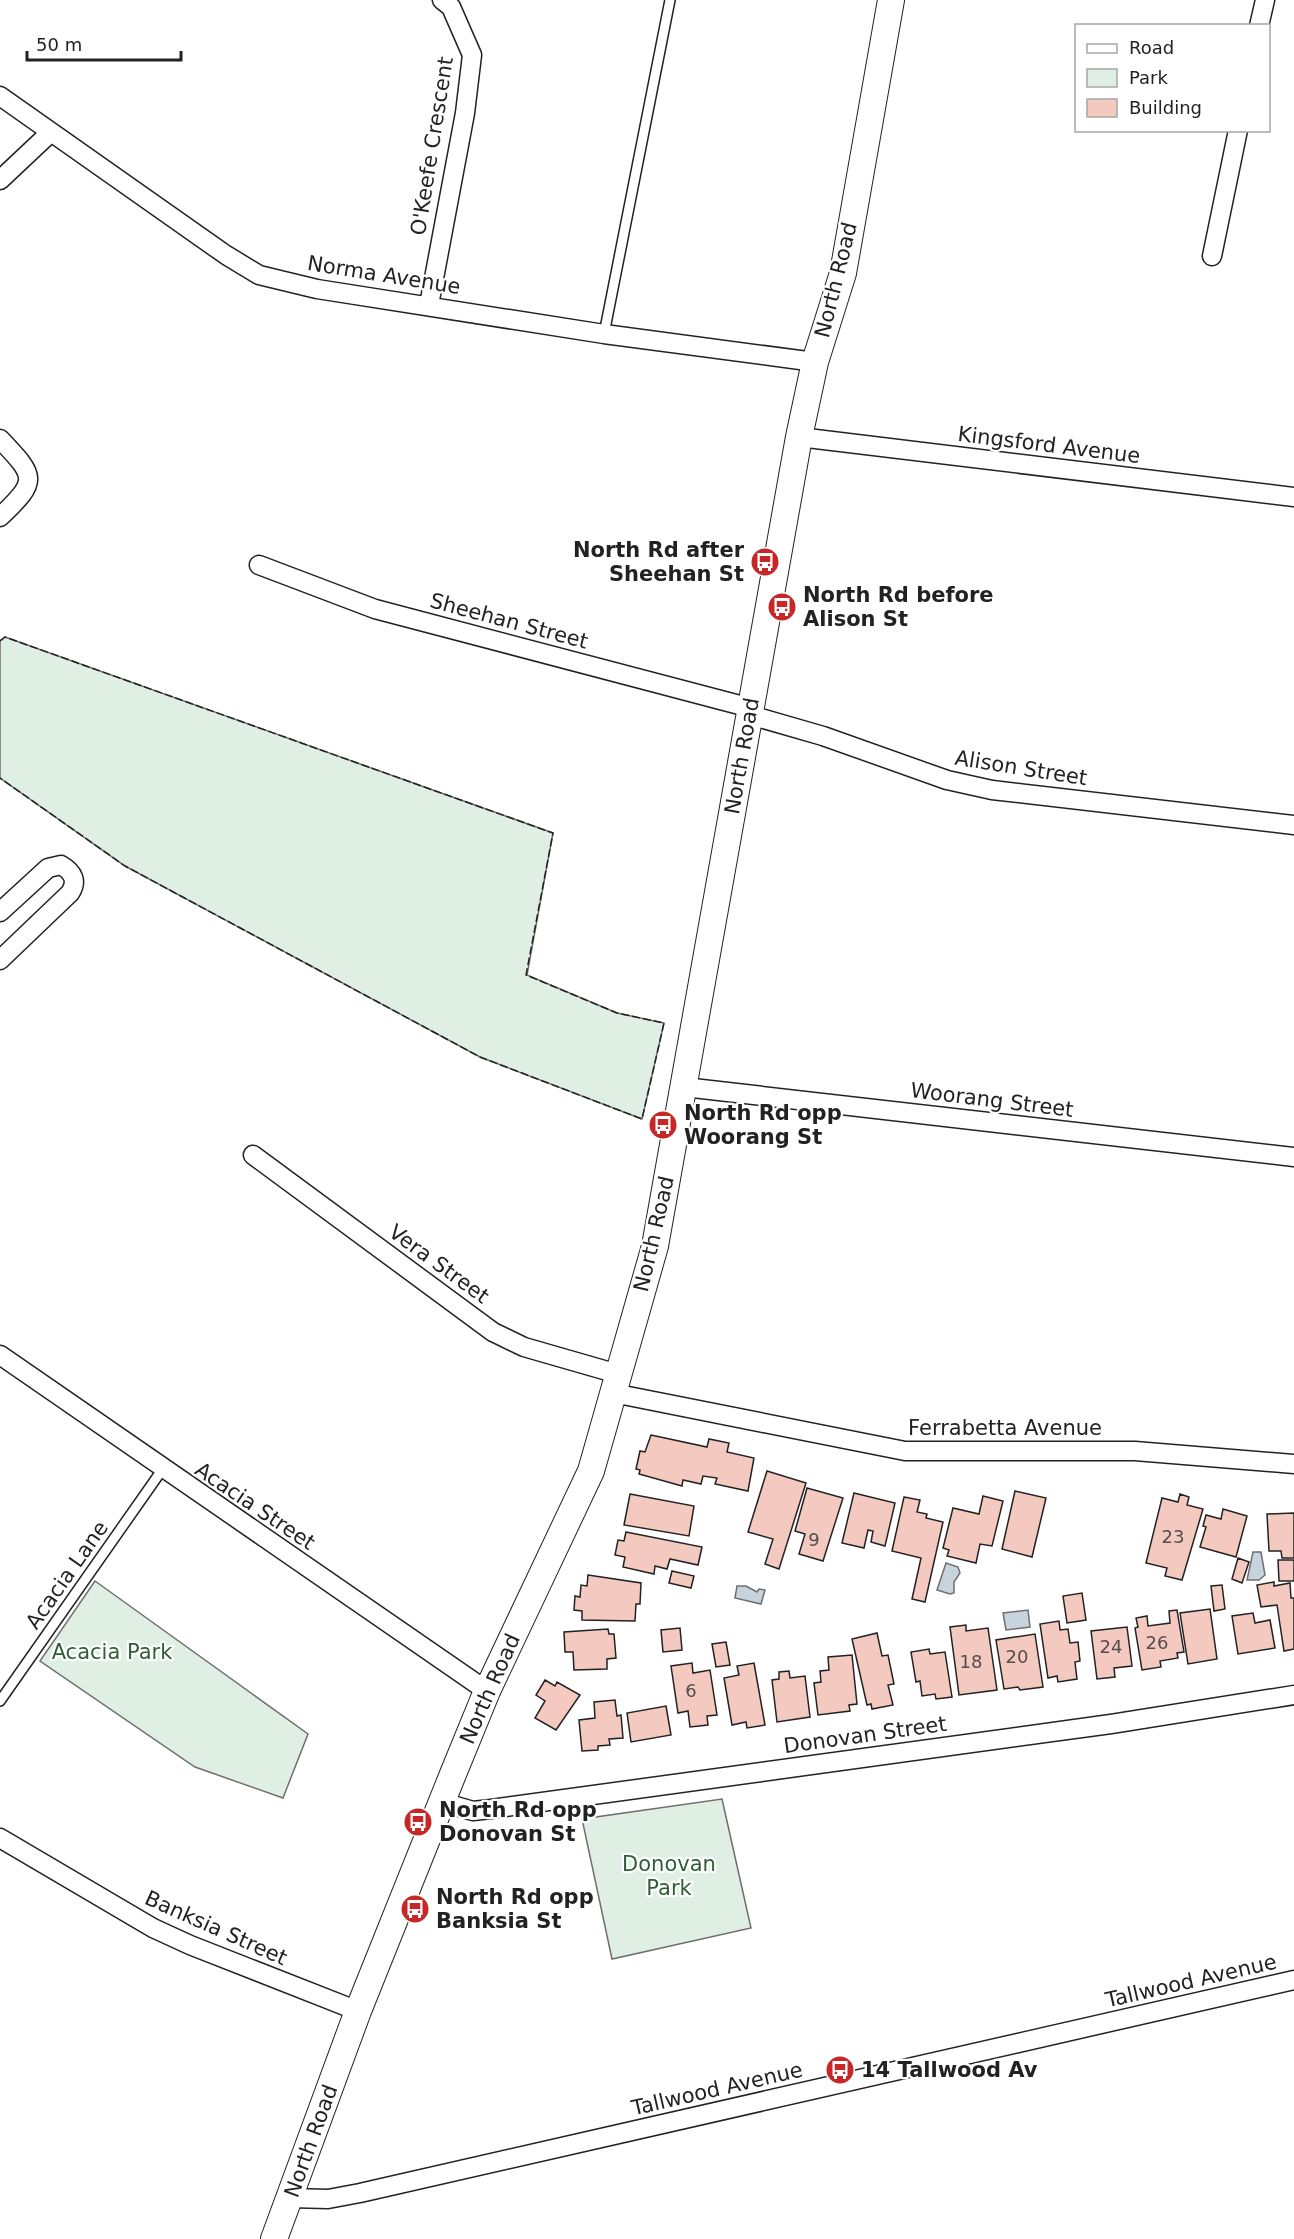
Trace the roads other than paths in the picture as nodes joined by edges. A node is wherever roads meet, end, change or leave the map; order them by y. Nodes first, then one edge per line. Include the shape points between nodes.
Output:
1 (442, 0) edge
2 (670, 0) edge
3 (891, 0) edge
4 (1265, 0) edge
5 (1260, 24) edge
6 (0, 96) edge
7 (51, 132) junction
8 (1238, 132) edge
9 (0, 180) edge
10 (1212, 256) dead end
11 (429, 305) junction
12 (604, 333) junction
13 (815, 362) junction
14 (799, 438) junction
15 (0, 439) edge
16 (1294, 497) edge
17 (0, 517) edge
18 (259, 565) dead end
19 (750, 712) junction
20 (1294, 825) edge
21 (0, 912) edge
22 (0, 960) edge
23 (684, 1087) junction
24 (253, 1155) dead end
25 (1294, 1157) edge
26 (0, 1355) edge
27 (615, 1383) junction
28 (1294, 1464) edge
29 (162, 1470) junction
30 (487, 1691) junction
31 (1294, 1695) edge
32 (0, 1701) edge
33 (442, 1802) junction
34 (0, 1838) edge
35 (1294, 1980) edge
36 (358, 2012) junction
37 (290, 2198) junction
38 (274, 2239) edge

1 - 11 street, O'Keefe Crescent via 451,7 472,55
2 - 12 lane
3 - 13 street, North Road via 843,273
4 - 5 street
6 - 7 street, Norma Avenue
7 - 9 street
7 - 11 street, Norma Avenue via 259,275 317,289
8 - 10 street
11 - 12 street, Norma Avenue
12 - 13 street, Norma Avenue
13 - 14 street, North Road
14 - 16 street, Kingsford Avenue
14 - 19 street, North Road
15 - 17 street via 29,475 22,496
18 - 19 street, Sheehan Street via 375,609
19 - 20 street, Alison Street via 947,780 992,790
19 - 23 street, North Road
21 - 22 street via 48,868 61,865 74,878 75,886 70,893
23 - 25 street, Woorang Street
23 - 27 street, North Road via 655,1246
24 - 27 street, Vera Street via 493,1332
26 - 29 street, Acacia Street
27 - 28 street, Ferrabetta Avenue via 905,1451 1135,1451
27 - 30 street, North Road via 586,1486
29 - 30 street, Acacia Street
29 - 32 lane, Acacia Lane
30 - 33 street, North Road
31 - 33 street, Donovan Street via 491,1809 473,1811
33 - 36 street, North Road
34 - 36 street, Banksia Street via 162,1932
35 - 37 street, Tallwood Avenue via 360,2193 328,2199
36 - 37 street, North Road
37 - 38 street, North Road

